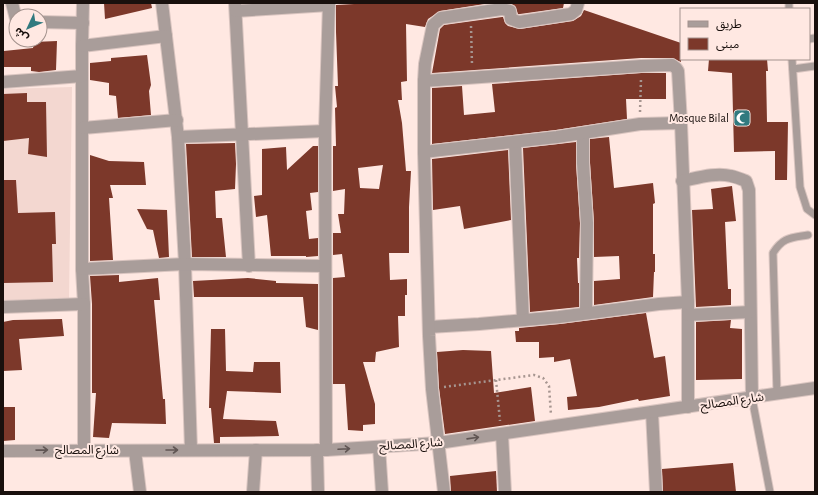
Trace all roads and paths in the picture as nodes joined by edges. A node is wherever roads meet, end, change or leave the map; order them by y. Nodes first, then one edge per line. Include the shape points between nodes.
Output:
1 (83, 3) edge
2 (162, 3) edge
3 (578, 3) edge
4 (329, 4) edge
5 (236, 7) edge
6 (471, 14) junction
7 (48, 22) edge
8 (83, 23) junction
9 (166, 36) junction
10 (82, 46) junction
11 (792, 60) edge
12 (641, 66) junction
13 (815, 66) edge
14 (793, 69) junction
15 (82, 76) junction
16 (472, 77) junction
17 (424, 81) junction
18 (3, 82) edge
19 (177, 120) junction
20 (681, 123) junction
21 (640, 124) junction
22 (83, 128) junction
23 (325, 131) junction
24 (243, 133) junction
25 (583, 133) junction
26 (178, 137) junction
27 (515, 142) junction
28 (424, 152) junction
29 (682, 181) junction
30 (815, 215) edge
31 (808, 235) dead end
32 (185, 264) junction
33 (249, 266) junction
34 (325, 266) junction
35 (82, 270) junction
36 (688, 302) junction
37 (84, 304) junction
38 (3, 307) edge
39 (750, 312) junction
40 (586, 313) junction
41 (688, 315) junction
42 (523, 320) junction
43 (429, 327) junction
44 (496, 380) junction
45 (815, 388) edge
46 (432, 389) junction
47 (777, 394) junction
48 (752, 398) junction
49 (688, 407) junction
50 (652, 412) junction
51 (552, 427) junction
52 (502, 434) junction
53 (438, 443) junction
54 (379, 446) junction
55 (84, 450) junction
56 (191, 450) junction
57 (256, 450) junction
58 (321, 450) junction
59 (3, 451) edge
60 (135, 451) junction
61 (140, 492) edge
62 (253, 492) edge
63 (318, 492) edge
64 (382, 492) edge
65 (444, 492) edge
66 (505, 492) edge
67 (656, 492) edge
68 (770, 492) edge

1 - 8 street
2 - 9 street
3 - 6 street via 576,10 570,14 519,22 511,19 510,11 502,9
4 - 5 street
4 - 23 street
5 - 24 street
6 - 16 path
6 - 17 street via 441,18 433,25
7 - 8 street
8 - 10 street
9 - 10 street
9 - 19 street
10 - 15 street
11 - 14 lane
12 - 16 street
12 - 20 street via 672,65 676,68
12 - 21 path
13 - 14 lane
14 - 30 lane via 800,187 808,209
15 - 18 street
15 - 22 street
16 - 17 street
17 - 28 street
19 - 22 street
19 - 26 street
20 - 21 street
20 - 29 street
21 - 25 street
22 - 35 street
23 - 24 street
23 - 34 street
24 - 26 street
24 - 33 street
25 - 27 street
25 - 40 street via 587,223
26 - 32 street
27 - 28 street
27 - 42 street
28 - 43 street
29 - 36 street
29 - 39 street via 723,175 746,181 749,190
31 - 47 lane via 790,238 779,244 773,253
32 - 33 street
32 - 35 street
32 - 56 street
33 - 34 street
34 - 58 street
35 - 37 street
36 - 40 street
36 - 41 street
37 - 38 street
37 - 55 street
39 - 41 street
39 - 48 street
40 - 42 street
41 - 49 street
42 - 43 street
43 - 46 street
44 - 46 path
44 - 51 path via 534,375 543,378 548,386
44 - 52 path
45 - 47 street, شارع المصالح
46 - 53 street
47 - 48 street, شارع المصالح
48 - 49 street, شارع المصالح
48 - 68 lane
49 - 50 street, شارع المصالح
50 - 51 street, شارع المصالح
50 - 67 street
51 - 52 street, شارع المصالح
53 -> 52 street, شارع المصالح
52 - 66 street
53 - 54 street, شارع المصالح
53 - 65 street
58 -> 54 street, شارع المصالح
54 - 64 street
59 -> 55 street, شارع المصالح
55 - 60 street, شارع المصالح
56 - 57 street, شارع المصالح
60 -> 56 street, شارع المصالح
57 - 58 street, شارع المصالح
57 - 62 street
58 - 63 street
60 - 61 street

